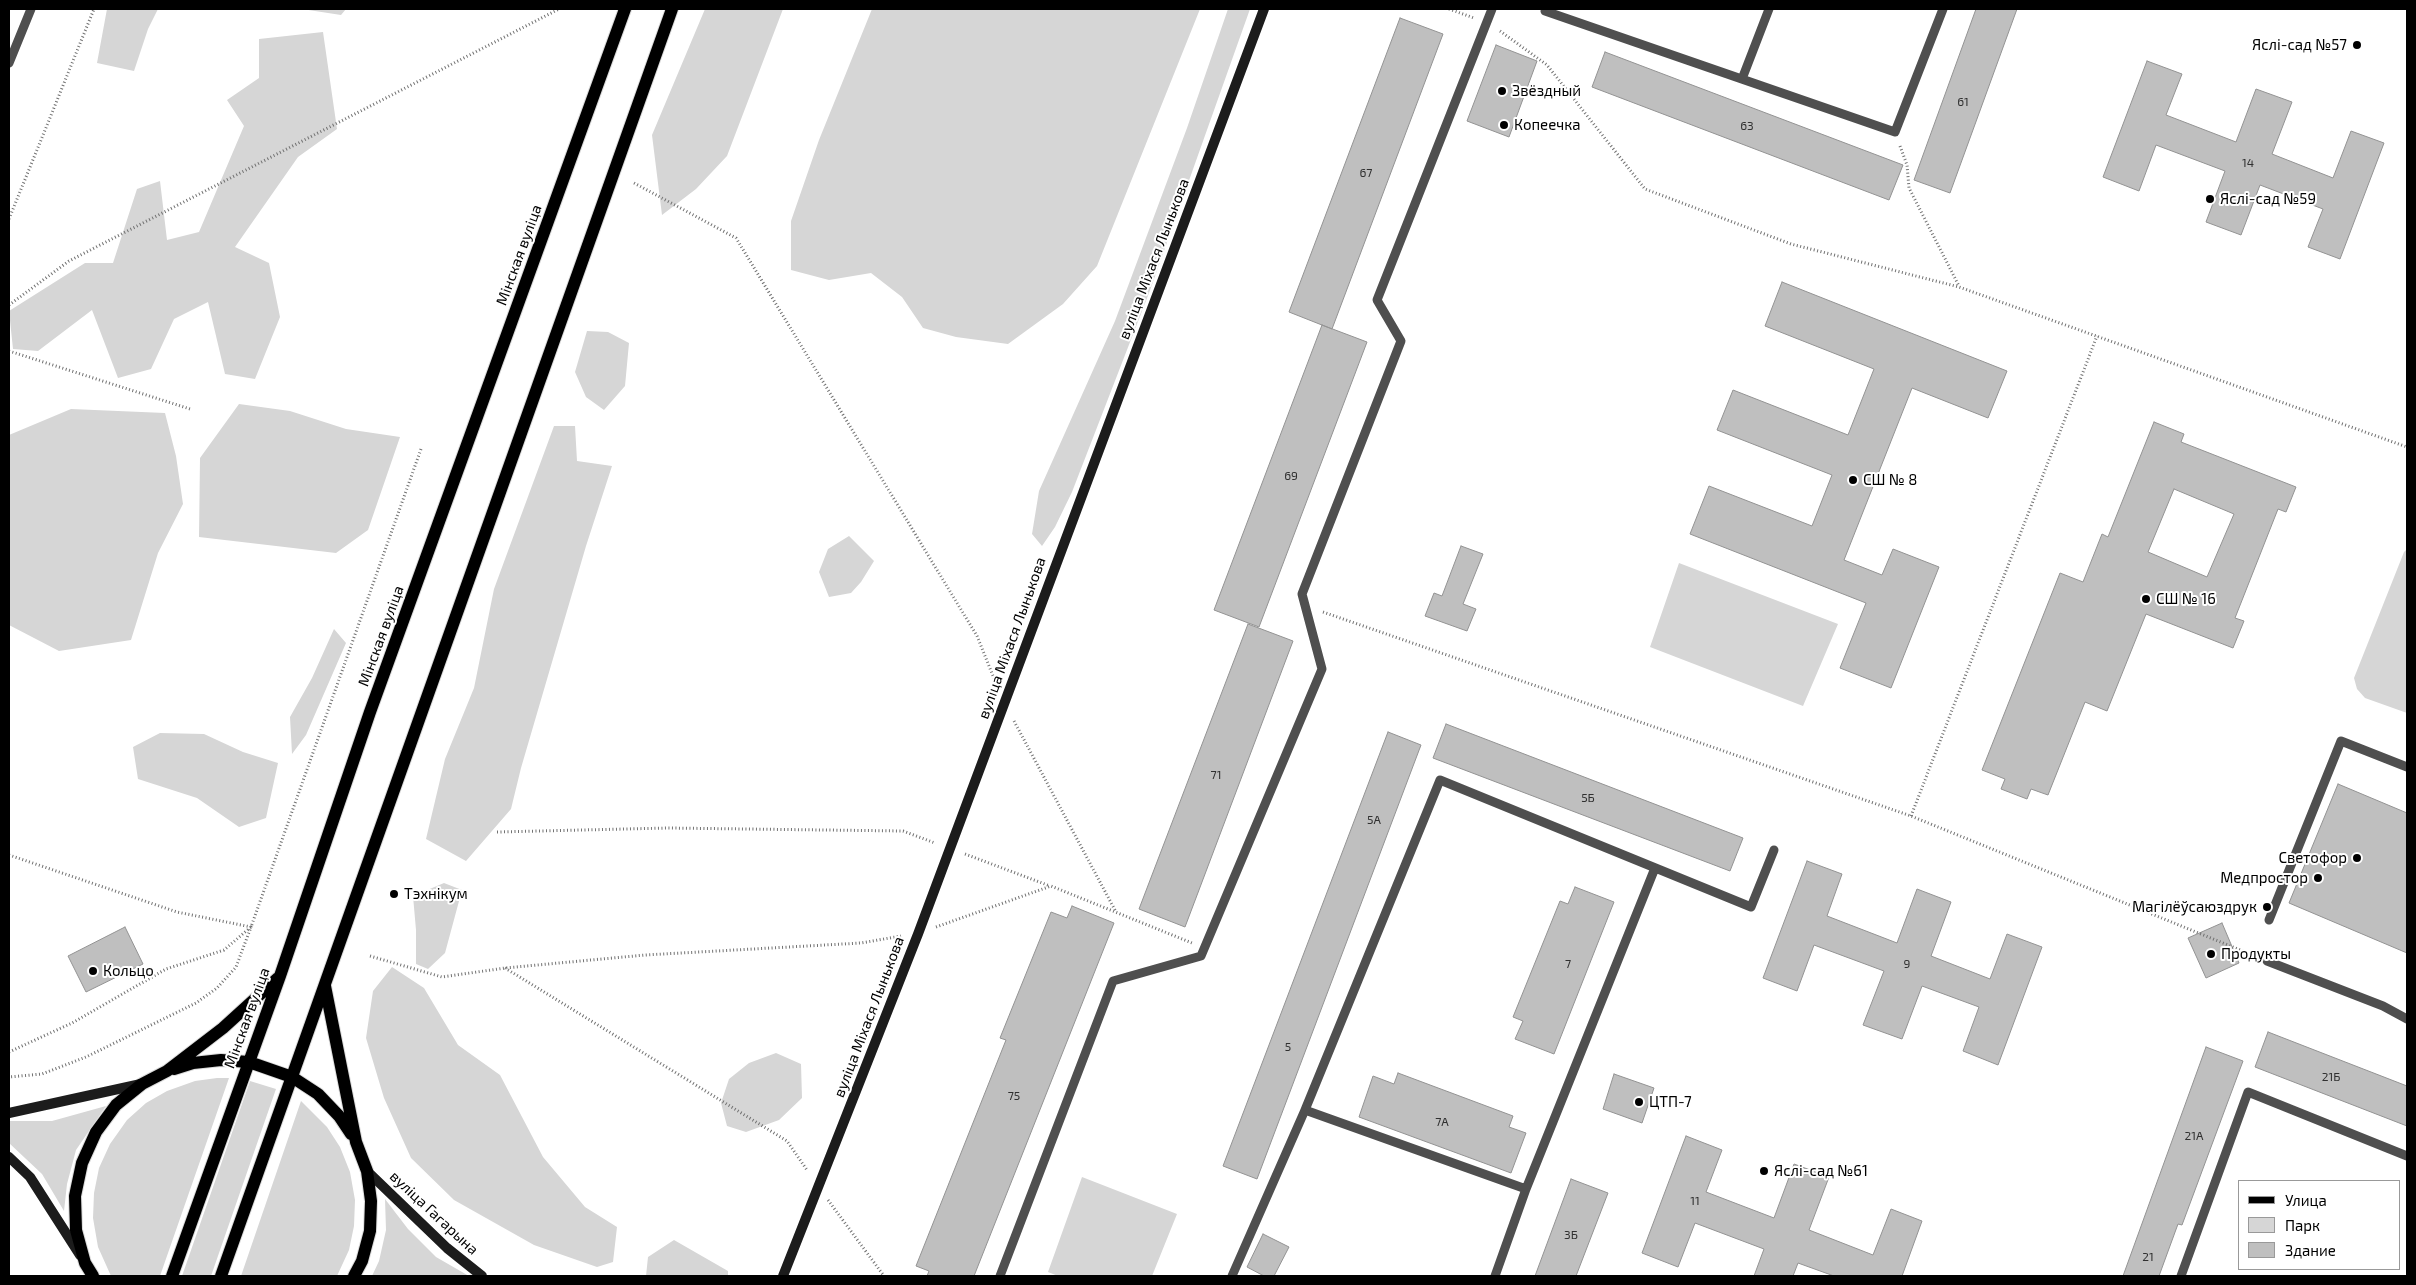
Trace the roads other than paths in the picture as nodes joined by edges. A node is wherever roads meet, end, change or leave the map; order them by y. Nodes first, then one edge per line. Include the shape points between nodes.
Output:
1 (31, 9) edge
2 (625, 9) edge
3 (672, 9) edge
4 (1264, 9) edge
5 (1492, 9) edge
6 (1543, 9) edge
7 (1769, 9) edge
8 (1943, 9) edge
9 (9, 64) edge
10 (1742, 79) junction
11 (2407, 767) edge
12 (1774, 850) dead end
13 (1655, 868) junction
14 (2269, 920) dead end
15 (2267, 961) road end
16 (280, 976) junction
17 (325, 986) junction
18 (2407, 1019) edge
19 (249, 1062) junction
20 (167, 1071) junction
21 (292, 1077) junction
22 (142, 1084) junction
23 (1305, 1110) junction
24 (9, 1112) edge
25 (356, 1142) junction
26 (2407, 1156) edge
27 (9, 1157) edge
28 (367, 1171) junction
29 (1526, 1189) junction
30 (85, 1262) junction
31 (93, 1276) edge
32 (172, 1276) edge
33 (221, 1276) edge
34 (354, 1276) edge
35 (482, 1276) edge
36 (783, 1276) edge
37 (1000, 1276) edge
38 (1232, 1276) edge
39 (1495, 1276) edge
40 (2181, 1276) edge

1 - 9 lane
2 - 16 main road, Мінская вуліца via 370,712
3 - 17 main road
4 - 36 street, вуліца Міхася Лынькова via 918,934
5 - 37 lane via 1377,300 1401,341 1302,594 1322,670 1201,956 1113,981
6 - 10 lane
7 - 10 lane
8 - 10 lane via 1895,132
11 - 14 lane via 2341,741
12 - 13 lane via 1751,906
13 - 23 lane via 1440,780
13 - 29 lane
15 - 18 lane via 2383,1006
16 - 19 main road, Мінская вуліца
16 - 20 main road via 223,1028
17 - 21 main road
17 - 25 main road
19 - 20 main road via 193,1063
19 - 21 main road
19 - 32 main road, Мінская вуліца
20 - 22 main road
21 - 25 main road via 318,1094 339,1116
21 - 33 main road
22 - 24 street
22 - 30 main road via 116,1105 96,1132 82,1163 75,1196 76,1230
23 - 29 lane
23 - 38 lane
25 - 28 main road
26 - 40 lane via 2248,1092
27 - 30 street via 30,1177
28 - 34 main road via 372,1201 370,1231
28 - 35 street, вуліца Гагарына via 447,1248
29 - 39 lane
30 - 31 main road

